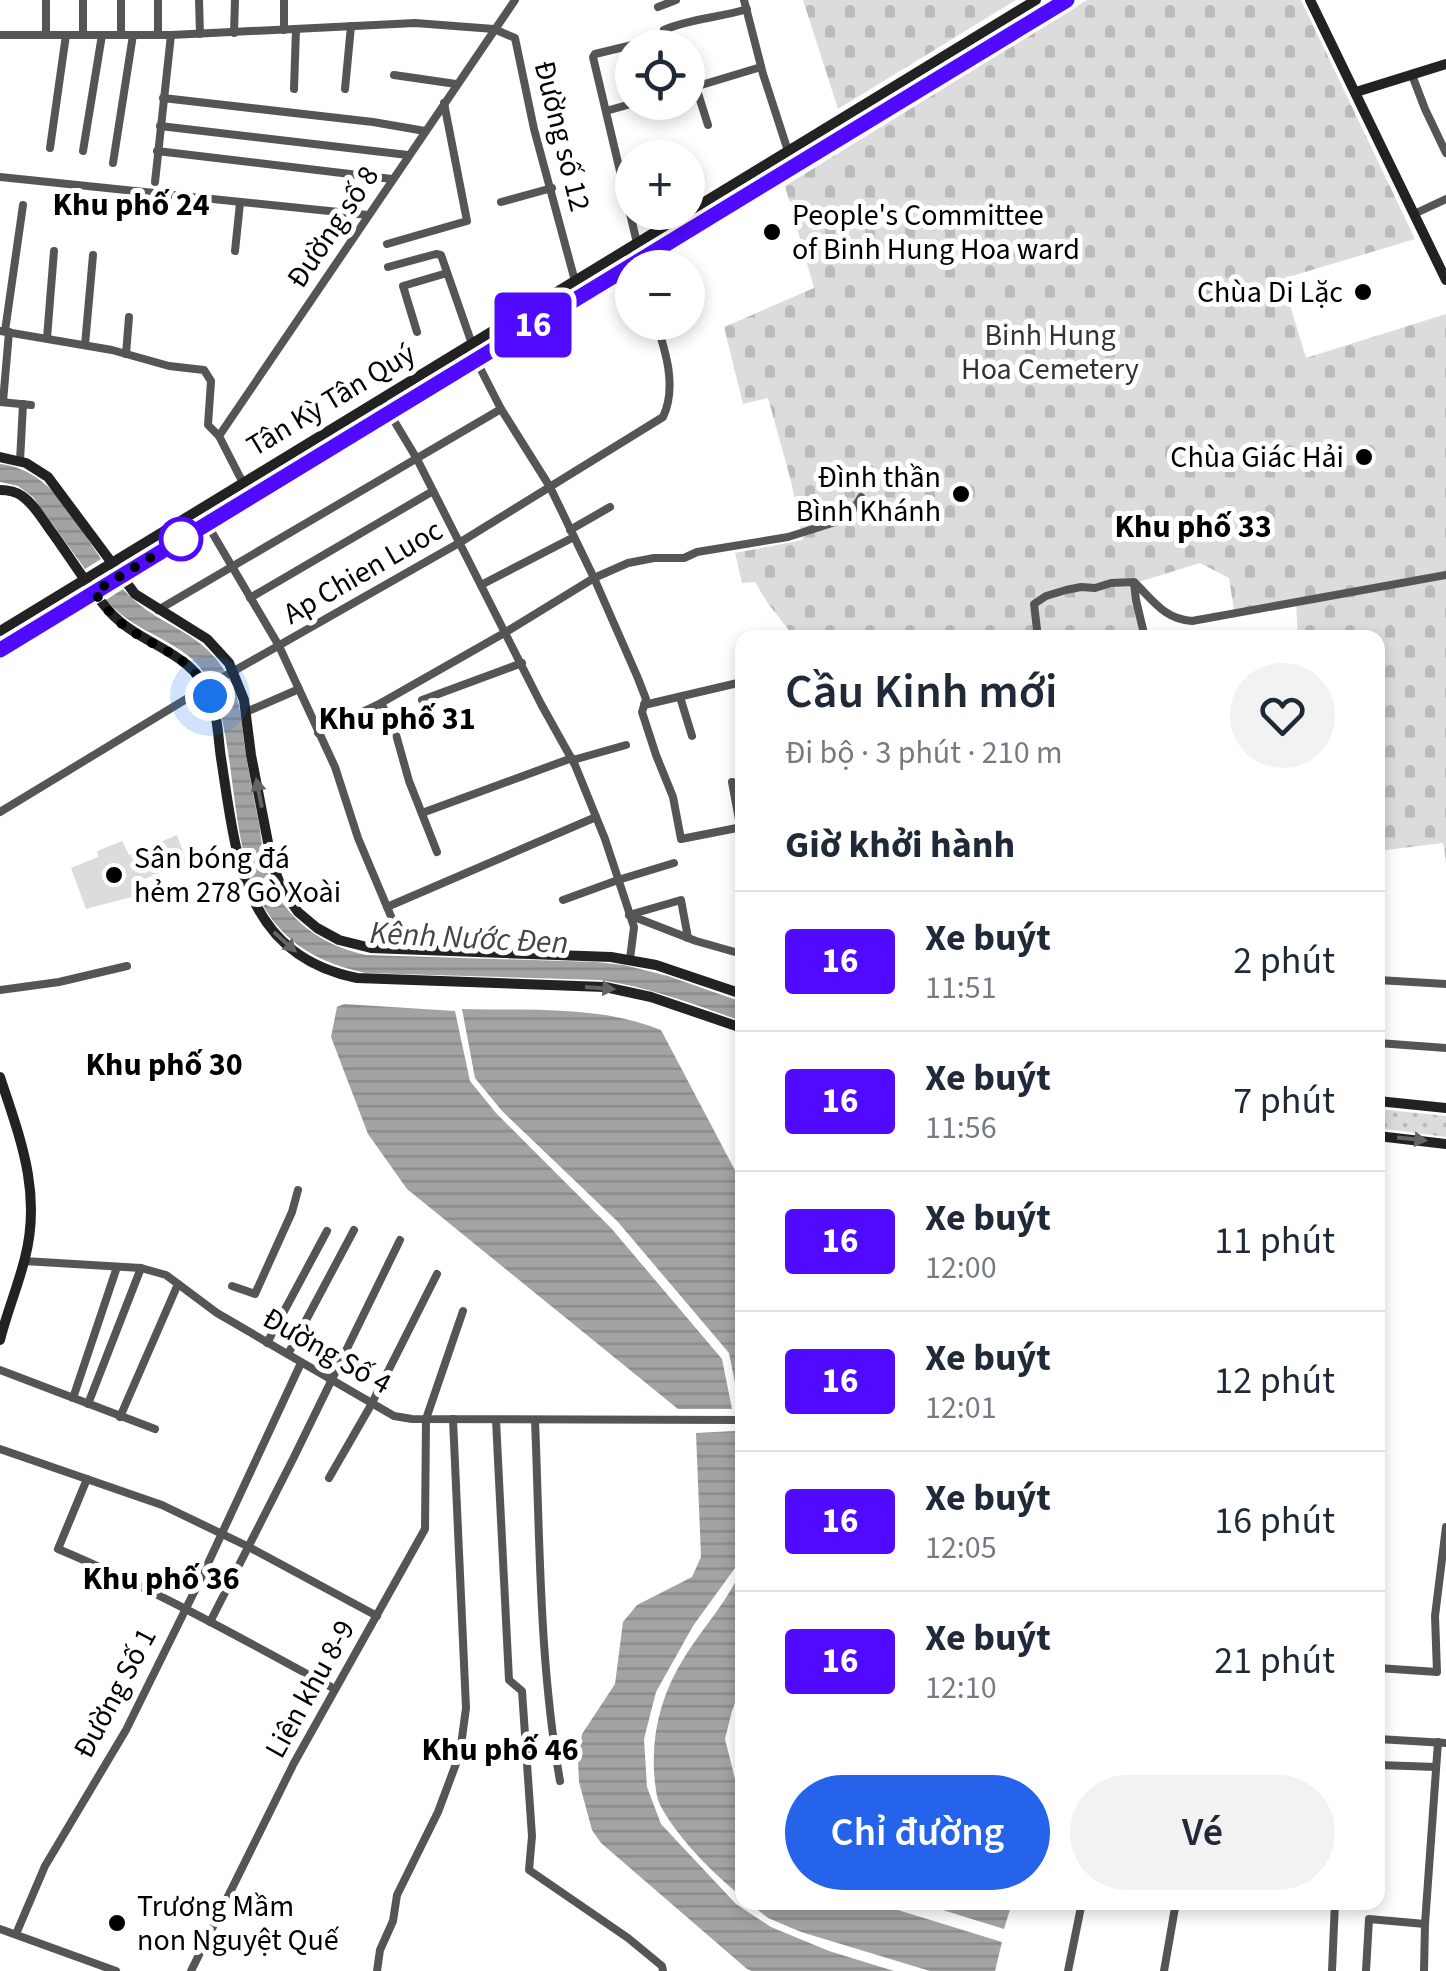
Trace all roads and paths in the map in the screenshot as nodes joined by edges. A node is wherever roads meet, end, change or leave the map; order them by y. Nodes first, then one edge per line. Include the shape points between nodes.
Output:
1 (46, 0) edge
2 (83, 0) edge
3 (120, 0) edge
4 (158, 0) edge
5 (199, 0) edge
6 (234, 0) edge
7 (284, 0) edge
8 (514, 0) edge
9 (676, 0) edge
10 (1036, 0) edge
11 (1066, 0) edge
12 (1310, 0) edge
13 (745, 5) edge
14 (658, 7) dead end
15 (351, 26) junction
16 (296, 29) junction
17 (494, 29) junction
18 (284, 30) junction
19 (664, 30) dead end
20 (234, 32) junction
21 (200, 34) junction
22 (0, 35) edge
23 (46, 35) junction
24 (66, 35) junction
25 (83, 35) junction
26 (102, 35) junction
27 (121, 35) junction
28 (134, 35) junction
29 (158, 35) junction
30 (170, 35) junction
31 (615, 50) edge
32 (1446, 64) edge
33 (761, 67) junction
34 (1412, 74) junction
35 (394, 76) dead end
36 (456, 84) junction
37 (705, 84) edge
38 (345, 89) dead end
39 (294, 90) dead end
40 (1356, 92) junction
41 (163, 98) junction
42 (444, 103) junction
43 (615, 108) edge
44 (606, 111) junction
45 (705, 118) edge
46 (708, 125) dead end
47 (160, 126) junction
48 (425, 131) junction
49 (50, 148) dead end
50 (157, 151) junction
51 (83, 152) dead end
52 (788, 152) junction
53 (1446, 153) edge
54 (408, 155) junction
55 (113, 163) dead end
56 (0, 178) edge
57 (392, 180) junction
58 (155, 182) dead end
59 (552, 188) junction
60 (1446, 199) edge
61 (240, 202) junction
62 (501, 202) dead end
63 (23, 205) dead end
64 (1414, 214) junction
65 (368, 215) junction
66 (637, 243) junction
67 (387, 244) dead end
68 (626, 250) edge
69 (661, 250) edge
70 (54, 251) dead end
71 (235, 251) dead end
72 (93, 255) dead end
73 (615, 257) edge
74 (388, 267) dead end
75 (447, 273) junction
76 (1445, 275) edge
77 (615, 278) edge
78 (576, 281) junction
79 (129, 317) dead end
80 (5, 331) edge
81 (417, 332) dead end
82 (47, 338) junction
83 (660, 340) edge
84 (472, 344) junction
85 (85, 345) junction
86 (126, 354) junction
87 (476, 360) junction
88 (382, 399) junction
89 (1, 402) edge
90 (502, 409) junction
91 (390, 412) junction
92 (219, 436) junction
93 (0, 458) edge
94 (417, 458) junction
95 (20, 461) junction
96 (243, 483) junction
97 (550, 487) junction
98 (0, 490) edge
99 (433, 490) junction
100 (861, 497) dead end
101 (610, 508) dead end
102 (207, 524) junction
103 (572, 533) junction
104 (459, 543) junction
105 (112, 563) junction
106 (232, 567) junction
107 (1446, 575) edge
108 (121, 576) junction
109 (594, 578) junction
110 (85, 579) junction
111 (1134, 582) junction
112 (481, 585) junction
113 (94, 592) junction
114 (250, 598) junction
115 (158, 610) junction
116 (1037, 630) edge
117 (1143, 630) edge
118 (0, 631) edge
119 (506, 632) junction
120 (280, 646) junction
121 (0, 650) edge
122 (522, 662) junction
123 (231, 672) junction
124 (735, 684) edge
125 (208, 686) junction
126 (298, 689) junction
127 (680, 698) junction
128 (422, 700) dead end
129 (381, 703) junction
130 (644, 705) junction
131 (246, 712) junction
132 (318, 732) junction
133 (692, 736) dead end
134 (626, 745) dead end
135 (572, 759) junction
136 (732, 782) dead end
137 (735, 796) edge
138 (0, 812) edge
139 (422, 813) junction
140 (596, 817) junction
141 (735, 828) edge
142 (437, 852) dead end
143 (674, 863) dead end
144 (618, 880) junction
145 (563, 900) dead end
146 (387, 907) junction
147 (629, 915) junction
148 (688, 938) junction
149 (400, 950) junction
150 (735, 952) edge
151 (630, 959) junction
152 (127, 966) dead end
153 (1385, 980) edge
154 (1446, 984) edge
155 (0, 990) edge
156 (735, 992) edge
157 (735, 1026) edge
158 (1385, 1044) edge
159 (1446, 1048) edge
160 (0, 1077) edge
161 (1385, 1102) edge
162 (1446, 1108) edge
163 (1385, 1137) edge
164 (1446, 1144) edge
165 (298, 1190) dead end
166 (354, 1230) dead end
167 (327, 1231) dead end
168 (400, 1240) dead end
169 (24, 1262) junction
170 (116, 1267) junction
171 (141, 1268) junction
172 (438, 1274) dead end
173 (178, 1284) junction
174 (232, 1286) dead end
175 (4, 1305) edge
176 (463, 1311) dead end
177 (0, 1340) edge
178 (267, 1343) junction
179 (288, 1354) junction
180 (301, 1363) junction
181 (0, 1370) edge
182 (332, 1380) junction
183 (73, 1398) junction
184 (88, 1404) junction
185 (371, 1405) junction
186 (120, 1416) junction
187 (426, 1419) junction
188 (453, 1419) junction
189 (496, 1420) junction
190 (536, 1420) junction
191 (735, 1420) edge
192 (155, 1429) dead end
193 (0, 1448) edge
194 (329, 1478) dead end
195 (87, 1479) junction
196 (1446, 1527) edge
197 (222, 1534) junction
198 (247, 1546) junction
199 (185, 1609) junction
200 (377, 1616) junction
201 (210, 1622) junction
202 (1441, 1646) edge
203 (1385, 1668) edge
204 (335, 1689) junction
205 (1385, 1740) edge
206 (1442, 1743) edge
207 (1385, 1765) edge
208 (1436, 1767) junction
209 (560, 1781) dead end
210 (1080, 1910) edge
211 (1175, 1910) edge
212 (1335, 1910) edge
213 (1425, 1924) junction
214 (0, 1928) edge
215 (16, 1934) junction
216 (116, 1971) edge
217 (191, 1971) edge
218 (377, 1971) edge
219 (663, 1971) edge
220 (1068, 1971) edge
221 (1164, 1971) edge
222 (1332, 1971) edge
223 (1366, 1971) edge
224 (1424, 1971) edge

1 - 23 street
2 - 25 street
3 - 27 street
4 - 29 street
5 - 21 street
6 - 20 street
7 - 18 street
8 - 17 street, Đường số 8
9 - 14 street
10 - 52 main road, Tân Kỳ Tân Quý
11 - 69 main road, Tân Kỳ Tân Quý
12 - 40 main road
13 - 19 street
13 - 33 street
15 - 16 street
15 - 17 street
15 - 38 street
16 - 18 street
16 - 39 street
17 - 36 street, Đường số 8
17 - 59 street, Đường số 12 via 515,38
18 - 20 street
20 - 21 street
21 - 30 street
22 - 23 street
23 - 24 street
24 - 25 street
24 - 49 street
25 - 26 street
26 - 27 street
26 - 51 street
27 - 28 street
28 - 29 street
28 - 55 street
29 - 30 street
30 - 41 street
31 - 44 street via 594,56
32 - 34 main road
33 - 37 street
33 - 52 street
34 - 40 main road
34 - 53 street
35 - 36 street
36 - 42 street, Đường số 8
40 - 64 main road
41 - 47 street
41 - 48 street
42 - 48 street, Đường số 8
42 - 67 street via 467,221
43 - 44 street
44 - 66 street
45 - 46 street
47 - 50 street
47 - 54 street
48 - 54 street, Đường số 8
50 - 57 street
50 - 58 street
52 - 66 main road, Tân Kỳ Tân Quý
54 - 57 street, Đường số 8
56 - 61 street
57 - 65 street, Đường số 8
59 - 62 street
59 - 78 street, Đường số 12
60 - 64 street
61 - 65 street
61 - 71 street
63 - 80 street
64 - 76 main road
65 - 92 street, Đường số 8
66 - 68 main road, Tân Kỳ Tân Quý
70 - 82 street
72 - 85 street
73 - 78 main road, Tân Kỳ Tân Quý
74 - 75 street via 439,254
75 - 81 street via 404,286
75 - 84 street
77 - 87 main road, Tân Kỳ Tân Quý
78 - 84 main road, Tân Kỳ Tân Quý
79 - 86 street
80 - 82 street
80 - 89 street
82 - 85 street
83 - 97 street, Ap Chien Luoc via 670,378 663,417
84 - 88 main road, Tân Kỳ Tân Quý
85 - 86 street
86 - 92 street via 204,370 211,381 208,424
87 - 90 street
87 - 91 main road, Tân Kỳ Tân Quý
88 - 91 street
88 - 96 main road, Tân Kỳ Tân Quý
89 - 95 street via 27,405
90 - 94 street
90 - 97 street
91 - 94 street
91 - 102 main road, Tân Kỳ Tân Quý
92 - 96 street
93 - 95 main road
94 - 99 street
94 - 106 street
95 - 105 main road via 48,476
96 - 105 main road, Tân Kỳ Tân Quý
97 - 103 street
97 - 104 street, Ap Chien Luoc
98 - 110 main road via 33,506
99 - 104 street
99 - 114 street
100 - 109 street via 848,518 788,538 628,563
101 - 103 street
102 - 106 street
102 - 108 main road, Tân Kỳ Tân Quý
103 - 109 street
103 - 112 street
104 - 112 street
104 - 120 street, Ap Chien Luoc
105 - 108 main road
105 - 110 main road, Tân Kỳ Tân Quý
106 - 114 street
106 - 115 street
107 - 111 street via 1192,621 1165,613
108 - 113 main road, Tân Kỳ Tân Quý
108 - 115 main road
109 - 119 street
109 - 130 street
110 - 113 main road
110 - 118 main road, Tân Kỳ Tân Quý
111 - 116 street via 1046,596 1034,604
111 - 117 street
112 - 119 street
113 - 121 main road, Tân Kỳ Tân Quý
113 - 125 main road via 125,626 186,662
114 - 120 street
115 - 123 main road via 207,639
119 - 122 street
119 - 129 street
120 - 123 street, Ap Chien Luoc
120 - 126 street
122 - 128 street
122 - 135 street
123 - 125 street, Ap Chien Luoc
123 - 131 main road
124 - 127 street
125 - 138 street, Ap Chien Luoc
125 -> 157 main road via 246,884 269,927 302,957 357,978 616,988
126 - 131 street
126 - 132 street
127 - 130 street
127 - 133 street
129 - 132 street
129 - 139 street
130 - 141 street via 681,839
149 -> 131 main road via 330,936 287,898 272,863
132 - 146 street
134 - 135 street
135 - 139 street
135 - 140 street
136 - 137 street
139 - 142 street
140 - 144 street
140 - 146 street
143 - 144 street
144 - 145 street
144 - 147 street
146 - 149 street
147 - 148 street
147 - 148 street via 681,900
147 - 151 street
148 - 150 street
149 - 151 main road
151 - 156 main road
152 - 155 street
153 - 154 street
158 - 159 street
160 - 169 main road via 28,1168
161 - 162 main road
163 -> 164 main road
165 - 174 street via 254,1294
166 - 179 street
167 - 178 street
168 - 182 street
169 - 170 street, Đường Số 4
169 - 175 main road
170 - 171 street, Đường Số 4
170 - 183 street
171 - 173 street, Đường Số 4
171 - 184 street
172 - 185 street
173 - 178 street, Đường Số 4
173 - 186 street
175 - 177 main road
176 - 187 street, Liên khu 8-9
178 - 179 street, Đường Số 4
179 - 180 street, Đường Số 4
180 - 182 street, Đường Số 4
180 - 197 street, Đường Số 1
181 - 183 street
182 - 185 street, Đường Số 4
182 - 198 street
183 - 184 street
184 - 186 street
185 - 187 street, Đường Số 4
185 - 194 street
186 - 192 street
187 - 188 street, Đường Số 4
187 - 200 street, Liên khu 8-9 via 425,1529
188 - 189 street, Đường Số 4
188 - 218 street via 466,1708 460,1753 397,1895
189 - 190 street, Đường Số 4
189 - 219 street via 509,1680 522,1691 530,1870 628,1938
190 - 191 street, Đường Số 4
190 - 209 street via 544,1651
193 - 195 street
195 - 197 street via 162,1504
195 - 199 street via 58,1550
196 - 202 street via 1436,1610
197 - 198 street
197 - 199 street, Đường Số 1
198 - 200 street
198 - 201 street
199 - 201 street
199 - 215 street, Đường Số 1 via 126,1730 45,1866
200 - 204 street, Liên khu 8-9
201 - 204 street
202 - 203 street via 1437,1672
204 - 217 street, Liên khu 8-9
205 - 206 street
206 - 208 street
207 - 208 street
208 - 213 street
210 - 220 street
211 - 221 street
212 - 222 street
213 - 223 street via 1370,1918
213 - 224 street
214 - 215 street
215 - 216 street

